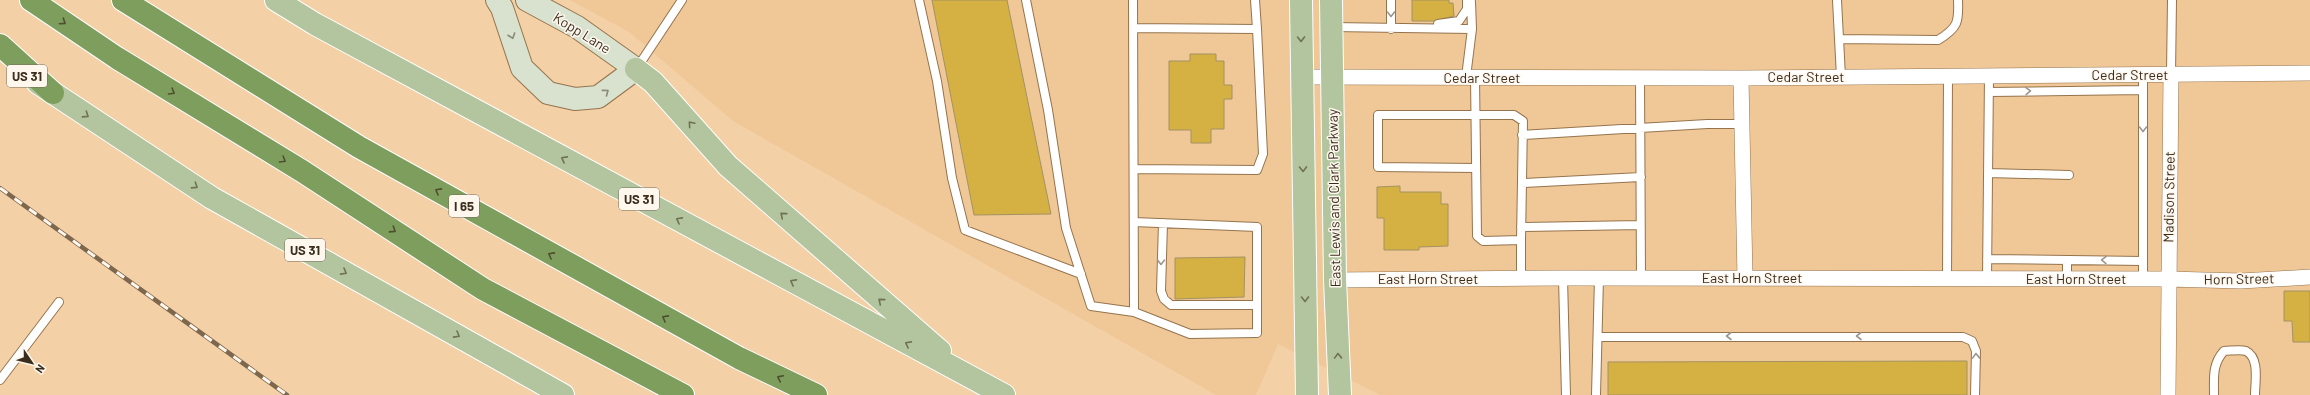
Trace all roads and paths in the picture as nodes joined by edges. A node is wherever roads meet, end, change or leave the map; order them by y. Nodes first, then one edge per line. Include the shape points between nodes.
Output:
1 (31, 0) edge
2 (123, 0) edge
3 (276, 0) edge
4 (497, 0) edge
5 (527, 0) edge
6 (682, 0) edge
7 (919, 0) edge
8 (1026, 0) edge
9 (1133, 0) edge
10 (1255, 0) edge
11 (1301, 0) edge
12 (1331, 0) edge
13 (1391, 0) edge
14 (1467, 0) edge
15 (1471, 0) edge
16 (1837, 0) edge
17 (1958, 0) edge
18 (2172, 0) edge
19 (1332, 26) junction
20 (1133, 28) junction
21 (1257, 29) junction
22 (1391, 29) junction
23 (1408, 29) junction
24 (1472, 29) junction
25 (1839, 39) junction
26 (0, 45) edge
27 (0, 58) edge
28 (636, 69) junction
29 (2310, 73) edge
30 (2143, 74) junction
31 (2171, 74) junction
32 (2065, 75) junction
33 (1948, 76) junction
34 (1989, 76) junction
35 (1302, 77) junction
36 (1841, 77) junction
37 (1332, 78) junction
38 (1471, 78) junction
39 (1640, 78) junction
40 (1740, 78) junction
41 (2143, 90) junction
42 (2064, 91) junction
43 (1989, 92) junction
44 (53, 93) junction
45 (1475, 114) junction
46 (1741, 124) junction
47 (1640, 130) junction
48 (1522, 135) junction
49 (1476, 168) junction
50 (1134, 169) junction
51 (1988, 173) junction
52 (2069, 175) dead end
53 (1640, 177) junction
54 (1522, 183) junction
55 (1134, 222) junction
56 (1163, 223) junction
57 (1640, 225) junction
58 (1521, 227) junction
59 (1521, 240) junction
60 (1987, 259) junction
61 (2067, 260) junction
62 (2143, 261) junction
63 (1081, 274) junction
64 (2310, 277) edge
65 (1520, 278) junction
66 (1563, 278) junction
67 (1599, 278) junction
68 (1641, 278) junction
69 (1745, 278) junction
70 (1947, 279) junction
71 (1987, 279) junction
72 (2067, 279) junction
73 (2143, 279) junction
74 (2168, 279) junction
75 (1335, 280) junction
76 (59, 302) dead end
77 (1257, 305) junction
78 (1134, 312) junction
79 (1598, 337) junction
80 (0, 380) edge
81 (975, 380) junction
82 (1305, 390) edge
83 (563, 395) edge
84 (684, 395) edge
85 (816, 395) edge
86 (1004, 395) edge
87 (1340, 395) edge
88 (1566, 395) edge
89 (1596, 395) edge
90 (1975, 395) edge
91 (2168, 395) edge
92 (2214, 395) edge
93 (2256, 395) edge

1 -> 84 highway via 117,58 302,171 483,289
85 -> 2 highway, I 65 via 739,358 359,147
81 -> 3 main road, US 31 via 315,24
4 -> 28 street via 522,68 548,93 575,99 598,97
5 - 28 street, Kopp Lane via 577,27
6 - 28 lane
7 - 63 lane via 937,81 952,178 965,230
8 - 63 lane via 1048,110 1066,228
9 - 20 lane
10 - 21 lane
11 -> 35 main road
12 - 19 main road, East Lewis and Clark Parkway
13 -> 22 lane
14 - 23 lane via 1467,9 1459,21 1412,24
15 - 24 lane
16 - 25 lane
17 - 25 lane via 1959,19 1950,33 1938,40
18 - 31 lane, Madison Street
19 - 22 lane
19 - 37 main road, East Lewis and Clark Parkway
20 - 21 lane
20 - 50 lane
21 - 50 lane via 1263,154 1257,170
22 - 23 lane
23 - 24 lane
24 - 38 lane
25 - 36 lane
26 - 44 highway
27 - 44 main road, US 31
81 -> 28 main road via 728,166 653,82
29 - 31 street, Cedar Street
30 - 31 street, Cedar Street
30 - 32 street, Cedar Street
30 - 41 lane
31 - 74 street, Madison Street
32 - 34 street, Cedar Street
32 - 42 lane
33 - 34 street, Cedar Street
33 - 36 street, Cedar Street
33 - 70 lane
34 - 43 lane
35 - 37 street, Cedar Street
35 -> 82 main road
36 - 40 street, Cedar Street
37 - 38 street, Cedar Street
37 - 75 main road, East Lewis and Clark Parkway
38 - 39 street, Cedar Street
38 - 45 lane
39 - 40 street, Cedar Street
39 - 47 lane
40 - 46 street
41 - 42 lane
41 -> 62 lane
43 -> 42 lane
43 - 51 lane
44 -> 83 main road, US 31 via 212,198
45 - 48 lane via 1514,115 1522,120
45 - 49 lane
45 - 49 lane via 1378,115 1378,167
46 - 47 lane via 1707,124
46 - 69 street
47 - 48 lane
47 - 53 lane
48 - 54 lane
49 - 59 lane via 1477,236 1483,241
50 - 55 lane
51 - 52 lane
51 - 60 lane
53 - 54 lane
53 - 57 lane
54 - 58 lane
55 - 56 lane
55 - 78 lane
56 -> 77 lane via 1161,291 1164,299 1171,305
56 - 77 lane via 1257,227
57 - 58 lane
57 - 68 lane
58 - 59 lane
59 - 65 lane
60 - 61 lane
60 - 71 lane
62 -> 61 lane
61 - 72 lane
62 - 73 lane
63 - 78 lane via 1091,306
64 - 74 street, Horn Street via 2241,281
65 - 66 street, East Horn Street
65 - 75 street, East Horn Street
66 - 67 street, East Horn Street
66 - 88 lane
67 - 68 street, East Horn Street
67 - 79 lane
68 - 69 street, East Horn Street
69 - 70 street, East Horn Street
70 - 71 street, East Horn Street
71 - 72 street, East Horn Street
72 - 73 street, East Horn Street
73 - 74 street, East Horn Street
74 - 91 street, Madison Street
87 -> 75 main road, East Lewis and Clark Parkway
76 - 80 lane
77 - 78 lane via 1257,333 1190,334
79 - 89 lane
90 -> 79 lane via 1976,351 1972,341 1963,337
81 - 86 main road, US 31
92 - 93 lane via 2214,367 2218,357 2224,351 2244,351 2251,355 2255,364

